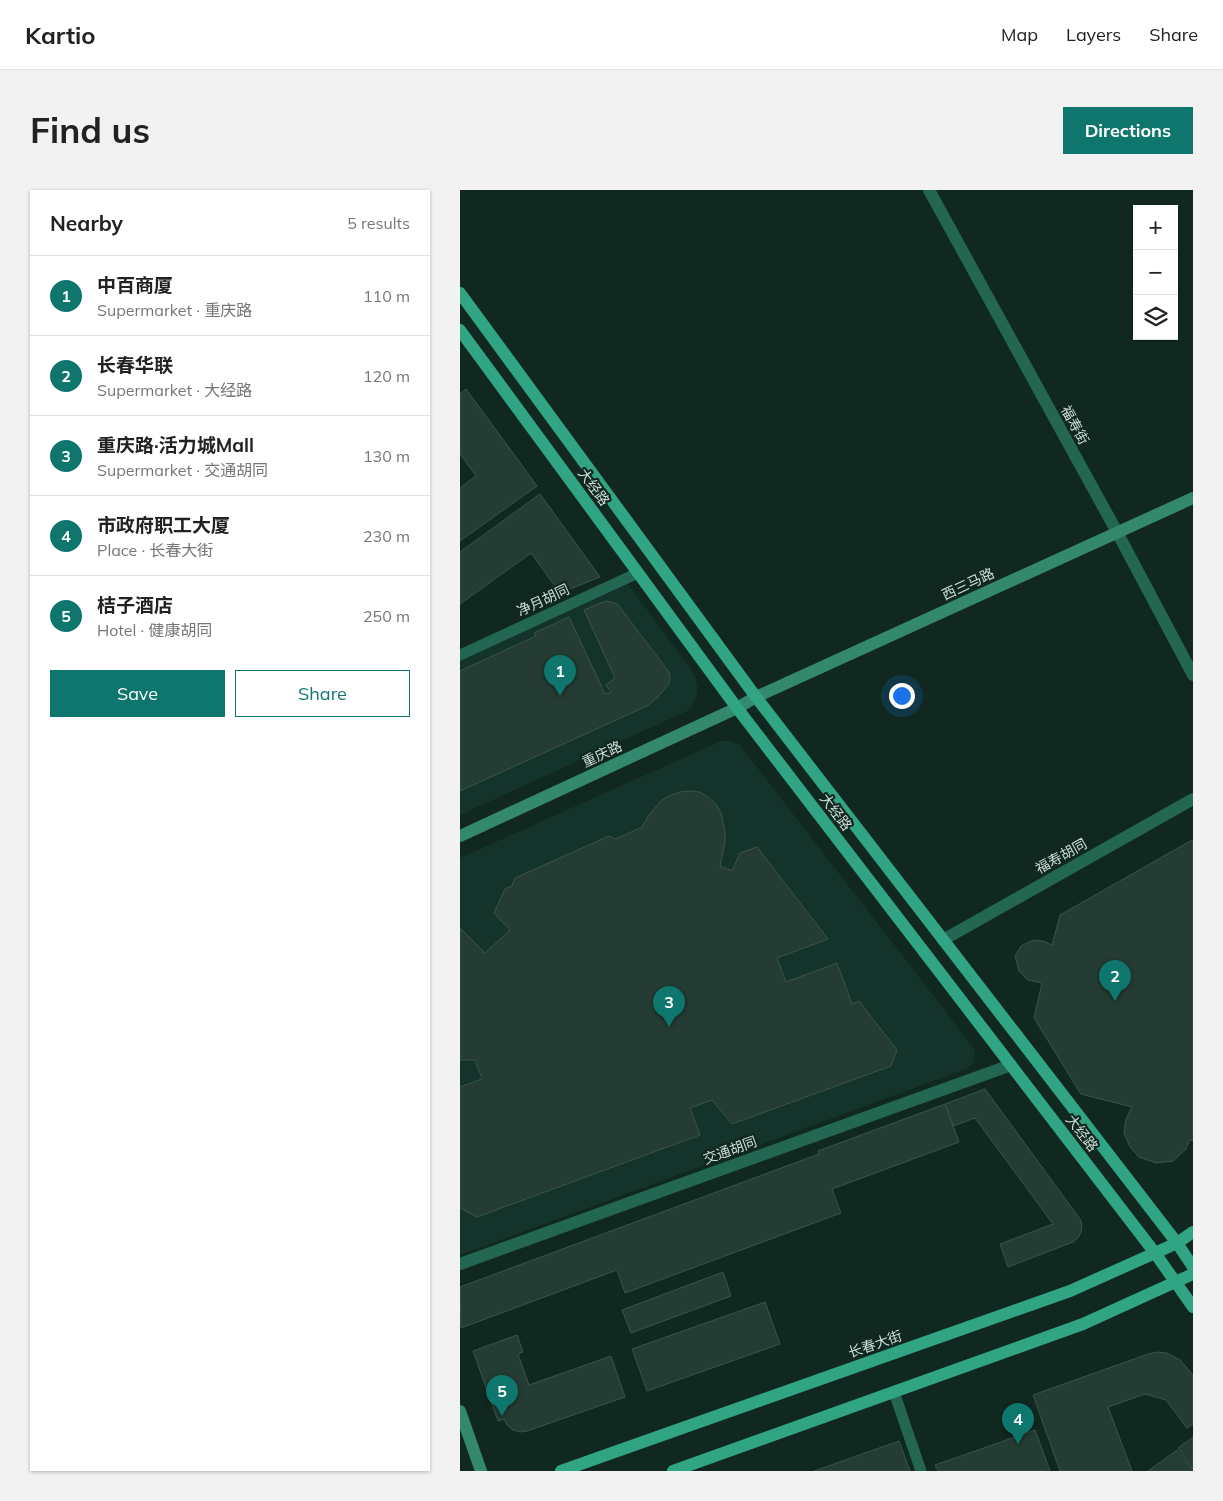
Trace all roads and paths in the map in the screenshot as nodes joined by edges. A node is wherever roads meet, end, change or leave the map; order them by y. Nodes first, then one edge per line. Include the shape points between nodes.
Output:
1 (929, 190) edge
2 (460, 293) edge
3 (460, 330) edge
4 (1193, 498) edge
5 (1117, 532) junction
6 (638, 573) junction
7 (460, 655) edge
8 (1193, 675) edge
9 (756, 697) junction
10 (737, 708) junction
11 (1193, 799) edge
12 (460, 836) edge
13 (943, 940) junction
14 (1010, 1065) junction
15 (1193, 1232) edge
16 (1177, 1243) junction
17 (1156, 1253) junction
18 (460, 1264) edge
19 (1193, 1267) edge
20 (1193, 1274) edge
21 (1176, 1283) junction
22 (1193, 1307) edge
23 (894, 1392) junction
24 (460, 1411) edge
25 (481, 1471) edge
26 (561, 1471) edge
27 (673, 1471) edge
28 (921, 1471) edge

1 - 5 street, 福寿街
2 - 9 main road, 大经路
3 - 6 main road, 大经路
4 - 5 street, 西三马路
5 - 8 street, 福寿街
5 - 9 street, 西三马路
6 - 7 lane, 净月胡同
6 - 10 main road, 大经路
9 - 10 street, 重庆路
9 - 13 main road, 大经路
10 - 12 street, 重庆路
10 - 14 main road, 大经路
11 - 13 street, 福寿胡同
13 - 16 main road, 大经路
14 - 17 main road, 大经路
14 - 18 street, 交通胡同
15 - 16 main road, 长春大街
16 - 17 main road, 长春大街
16 - 19 main road, 大经路
17 - 21 main road, 大经路
17 - 26 main road, 长春大街 via 1070,1291
20 - 21 main road
21 - 22 main road, 大经路
21 - 23 main road via 1083,1324
23 - 27 main road
23 - 28 lane
24 - 25 street

